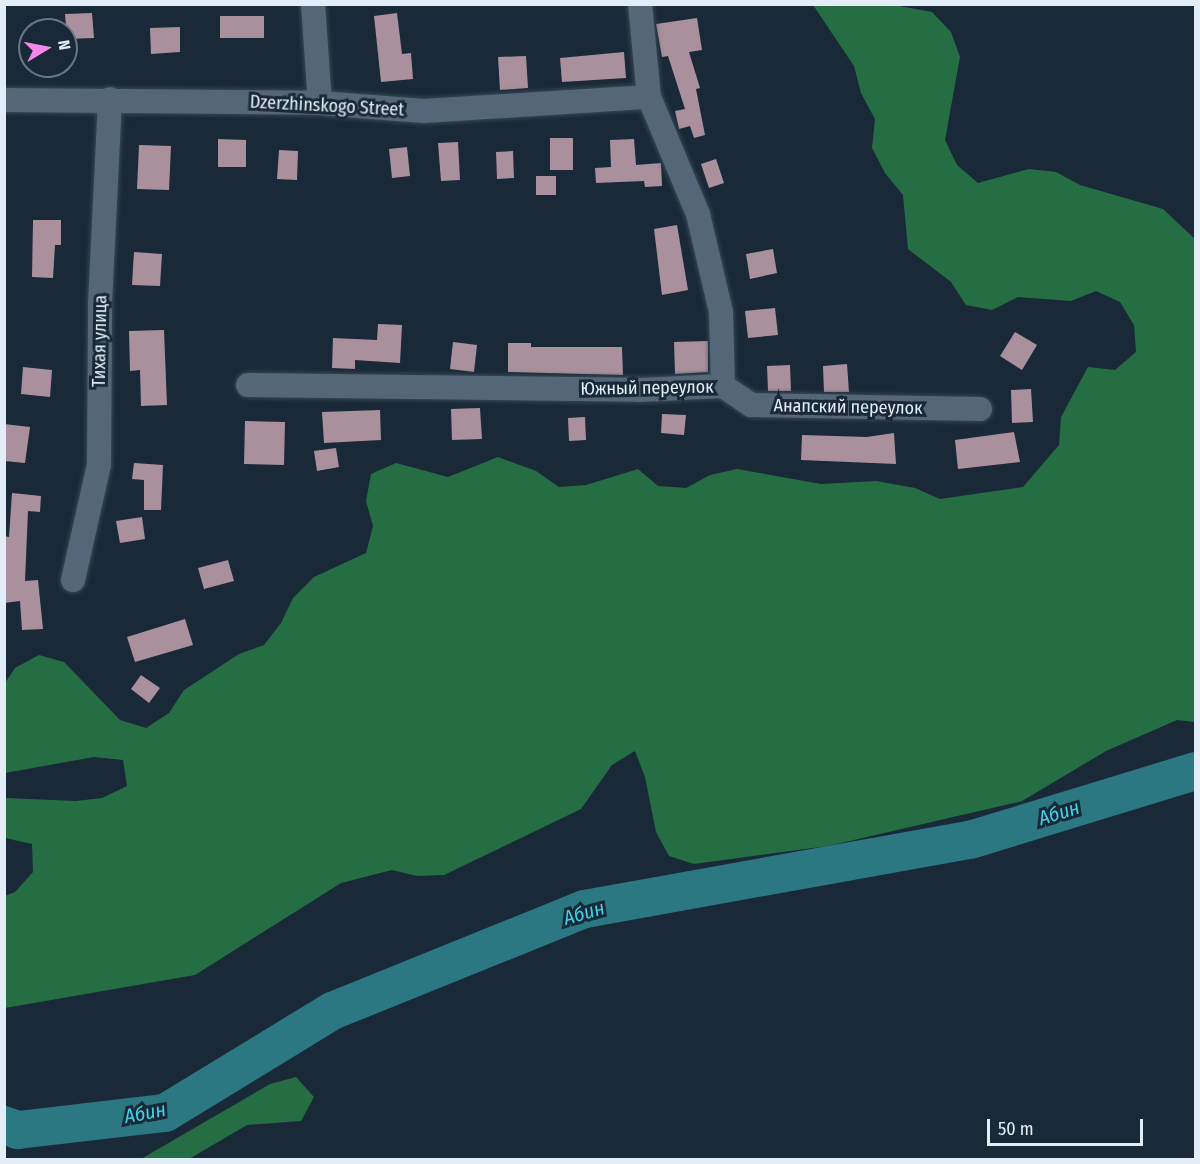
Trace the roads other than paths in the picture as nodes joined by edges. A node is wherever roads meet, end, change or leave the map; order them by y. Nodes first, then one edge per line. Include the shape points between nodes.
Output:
1 (313, 4) edge
2 (640, 4) edge
3 (649, 98) junction
4 (110, 99) junction
5 (4, 100) edge
6 (320, 103) junction
7 (248, 385) dead end
8 (723, 386) junction
9 (980, 409) dead end
10 (73, 580) dead end

1 - 6 street
2 - 3 street, Южный переулок
3 - 6 street, Dzerzhinskogo Street via 424,111
3 - 8 street, Южный переулок via 698,214 721,312
4 - 5 street, Dzerzhinskogo Street
4 - 6 street, Dzerzhinskogo Street
4 - 10 street, Тихая улица via 100,304 99,465
7 - 8 street, Южный переулок via 639,390
8 - 9 street, Анапский переулок via 751,405

